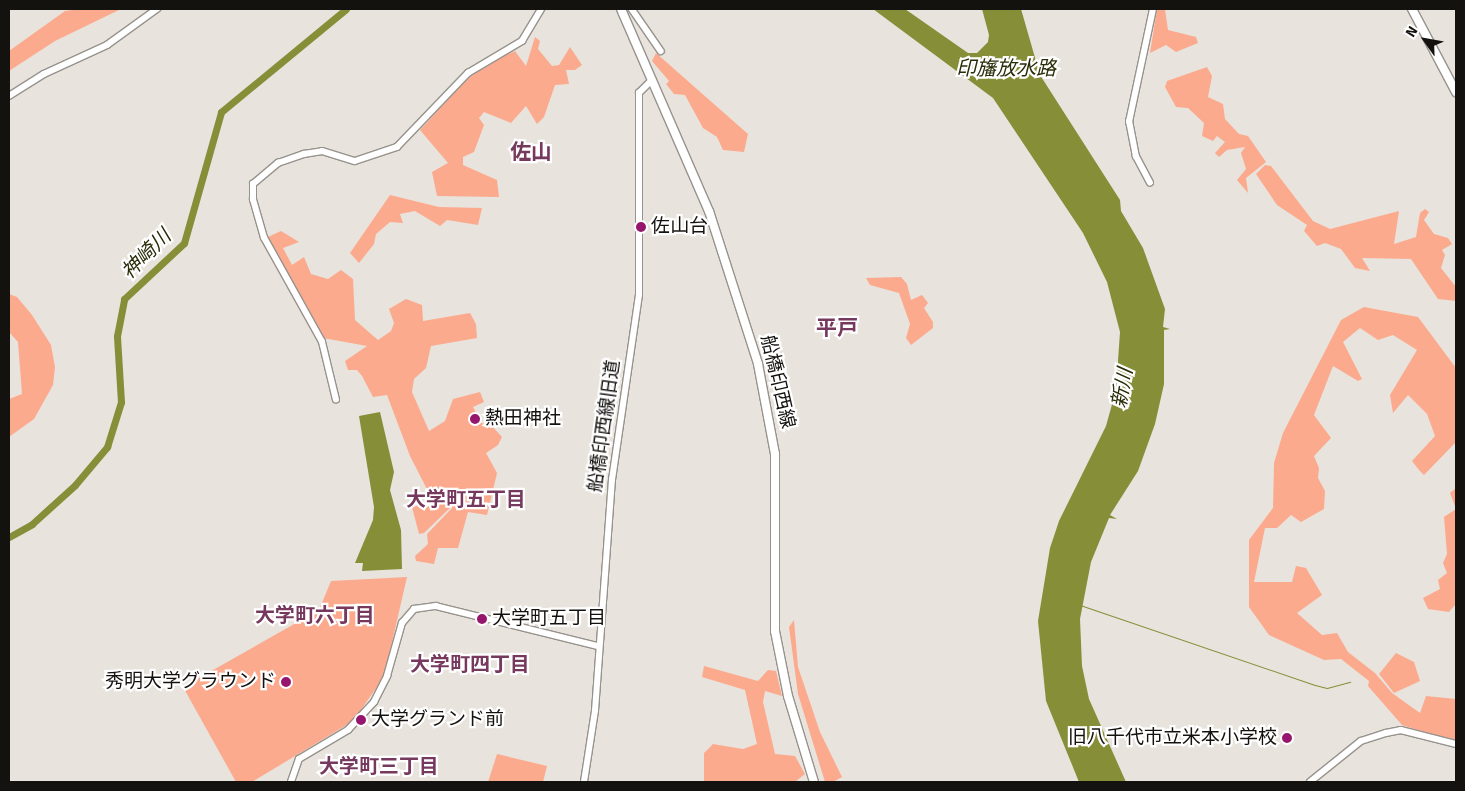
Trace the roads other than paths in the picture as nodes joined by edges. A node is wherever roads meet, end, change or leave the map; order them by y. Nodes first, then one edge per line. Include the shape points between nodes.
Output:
1 (157, 9) edge
2 (541, 9) edge
3 (621, 9) edge
4 (632, 9) edge
5 (1153, 9) edge
6 (1412, 9) edge
7 (661, 51) dead end
8 (652, 80) junction
9 (1456, 92) edge
10 (9, 96) edge
11 (1150, 184) dead end
12 (336, 400) dead end
13 (598, 646) junction
14 (1456, 744) edge
15 (292, 782) edge
16 (584, 782) edge
17 (814, 782) edge
18 (1310, 782) edge

1 - 10 street via 107,45 44,74
2 - 12 street via 522,41 468,73 397,147 355,161 327,152 304,154 278,163 253,184 253,200 264,238 324,347
3 - 8 main road, 船橋印西線
4 - 7 street
5 - 11 street via 1128,122 1136,157
6 - 9 main road
8 - 13 street, 船橋印西線旧道 via 639,93 640,295 612,480
8 - 17 main road, 船橋印西線 via 711,216 765,395 776,472 772,590 774,631 783,678
13 - 15 street via 436,606 414,609 402,623 387,676 374,702 348,730 299,759
13 - 16 street, 船橋印西線旧道 via 595,711
14 - 18 street via 1401,730 1386,733 1361,741

